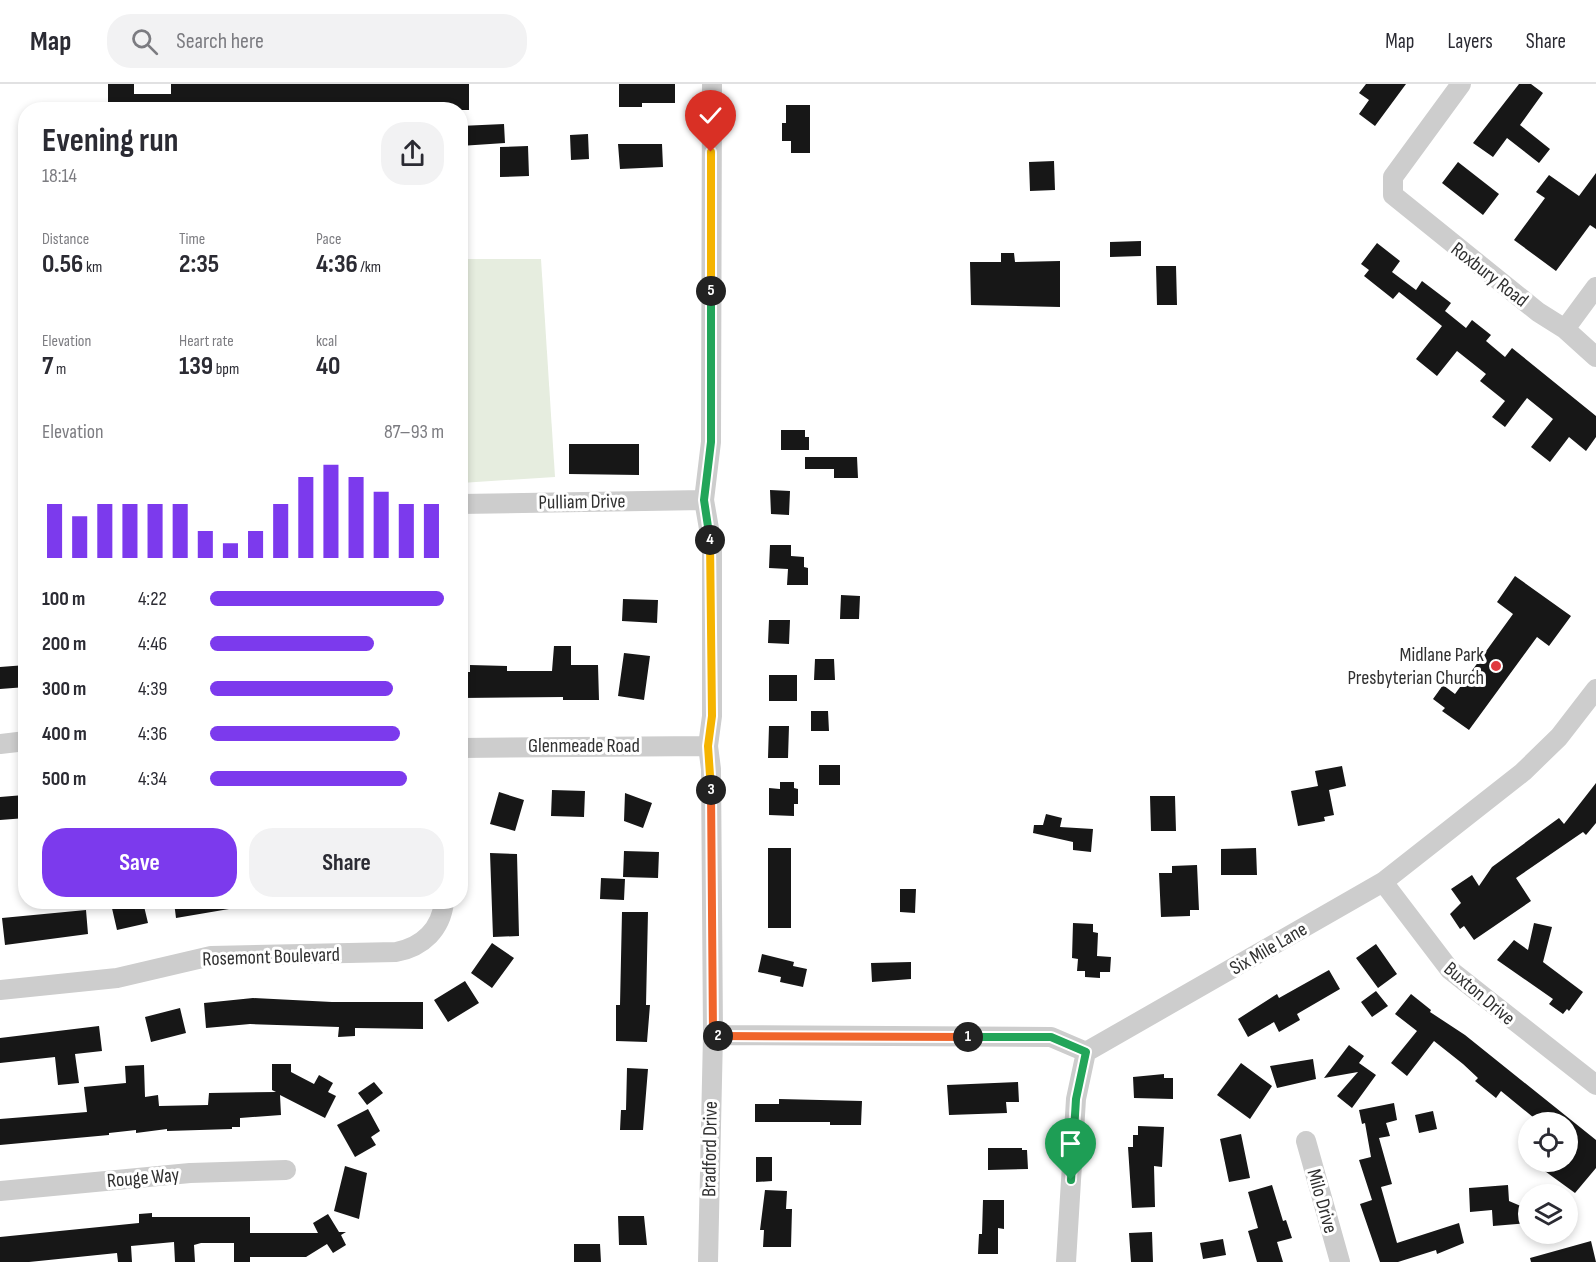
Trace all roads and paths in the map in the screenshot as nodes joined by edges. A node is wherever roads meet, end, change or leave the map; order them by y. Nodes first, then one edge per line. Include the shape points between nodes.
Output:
1 (712, 84) edge
2 (1461, 84) edge
3 (1596, 287) edge
4 (1565, 329) junction
5 (1596, 357) edge
6 (704, 500) junction
7 (468, 504) edge
8 (1596, 689) edge
9 (18, 742) edge
10 (0, 744) edge
11 (708, 746) junction
12 (468, 748) edge
13 (1383, 882) junction
14 (442, 909) edge
15 (0, 990) edge
16 (713, 1035) junction
17 (1086, 1052) junction
18 (1596, 1086) edge
19 (1306, 1141) dead end
20 (286, 1170) dead end
21 (0, 1191) edge
22 (708, 1262) edge
23 (1066, 1262) edge
24 (1340, 1262) edge

1 - 6 street, Bradford Drive via 711,442
2 - 4 street, Roxbury Road via 1401,166 1392,185 1393,195 1538,312
3 - 4 street
4 - 5 street, Roxbury Road
6 - 7 street, Pulliam Drive
6 - 11 street, Bradford Drive via 712,546 712,716
8 - 13 street, Six Mile Lane via 1559,737 1523,772
9 - 10 street
11 - 12 street, Glenmeade Road
11 - 16 street, Bradford Drive
13 - 17 street, Six Mile Lane
13 - 18 street, Buxton Drive via 1450,970
14 - 15 street, Rosemont Boulevard via 428,938 408,950 211,956 117,978
16 - 17 street via 1051,1037
16 - 22 street, Bradford Drive
17 - 23 street via 1076,1099
19 - 24 street, Milo Drive
20 - 21 street, Rouge Way via 190,1173

